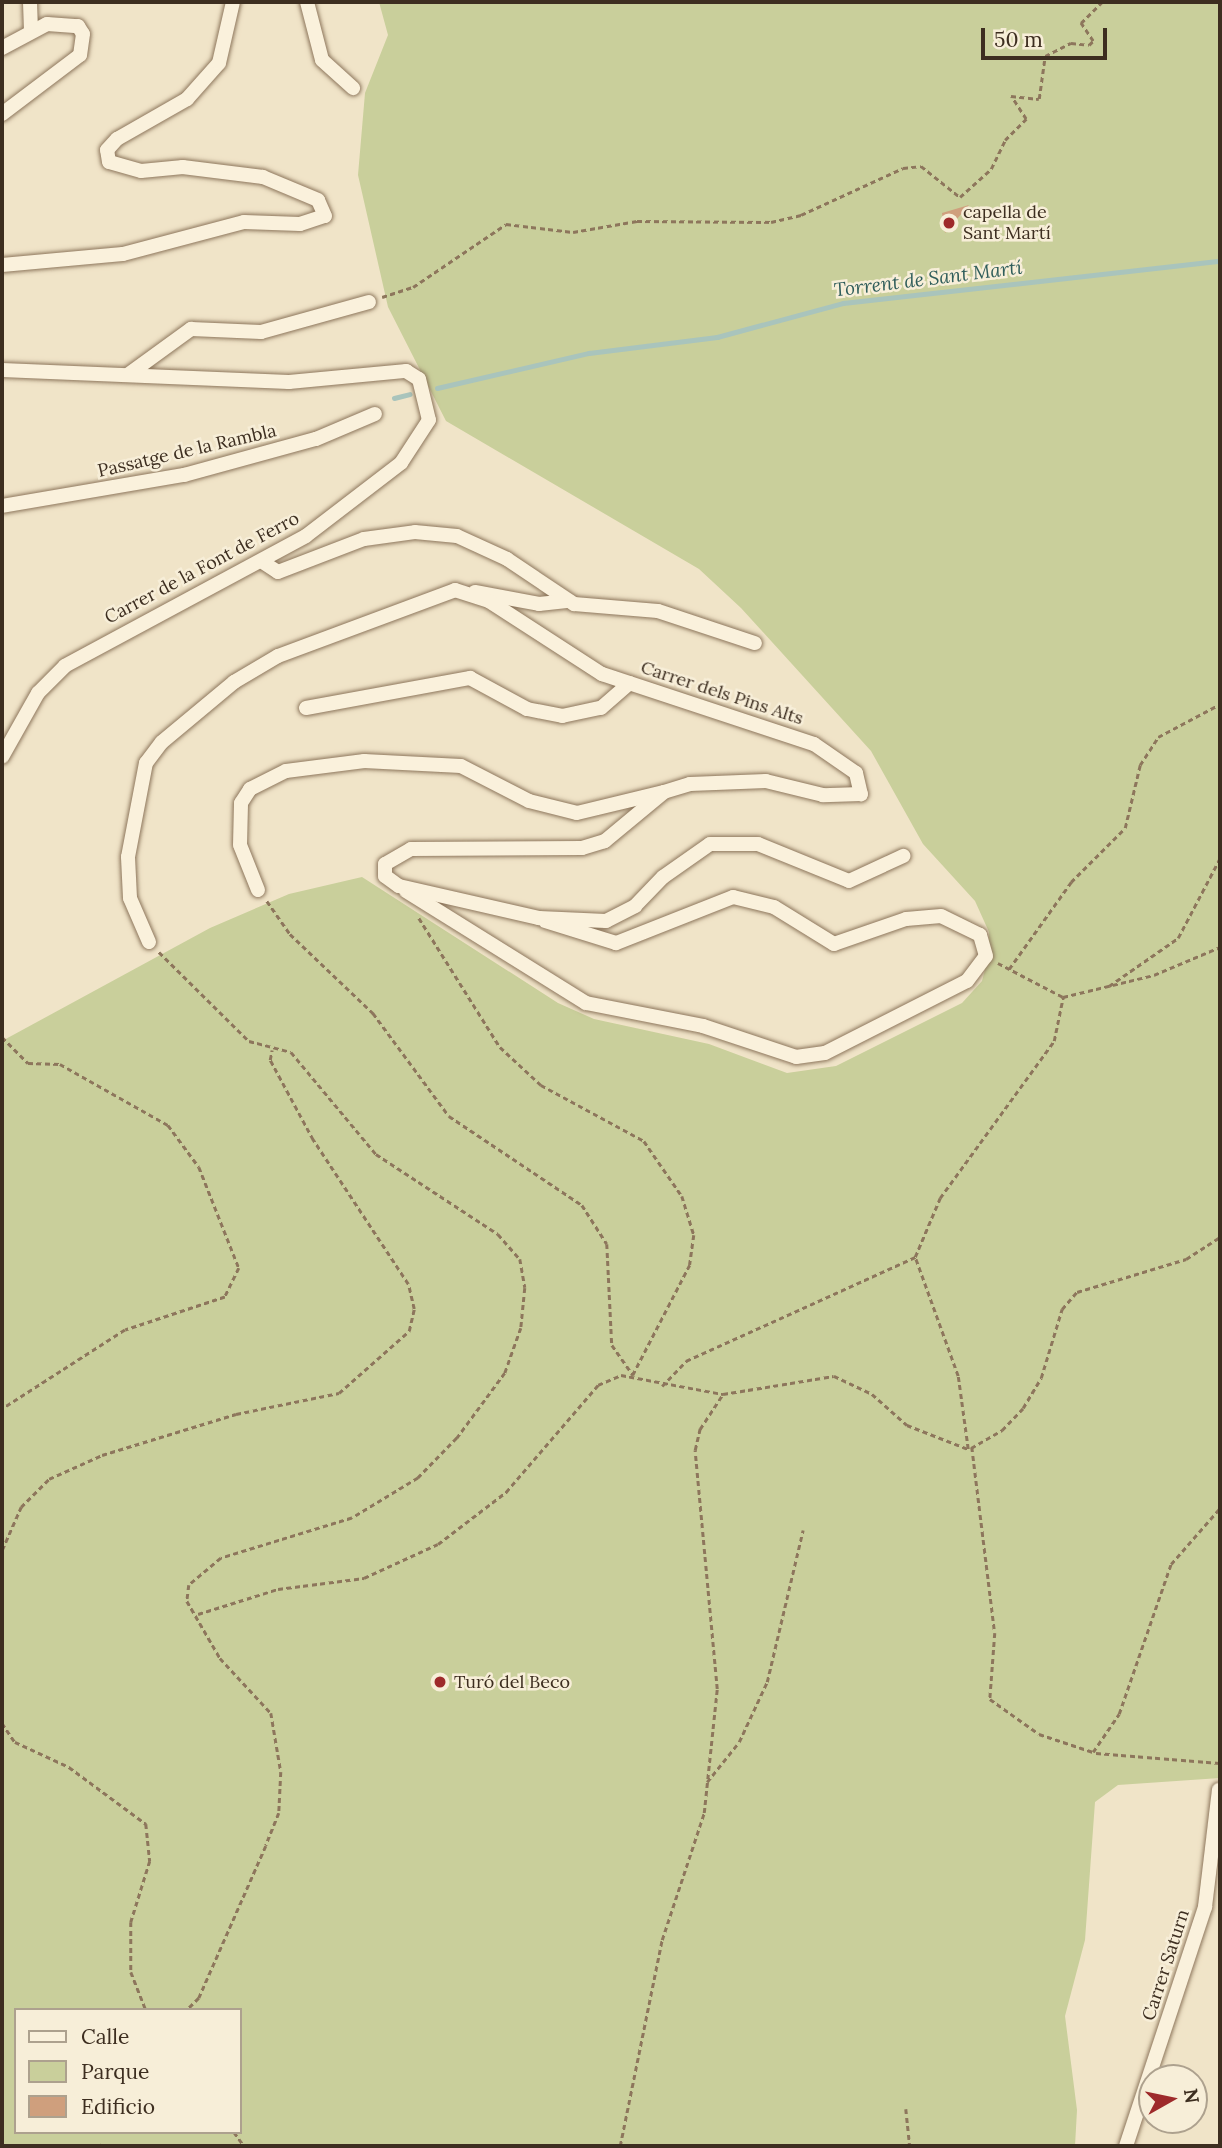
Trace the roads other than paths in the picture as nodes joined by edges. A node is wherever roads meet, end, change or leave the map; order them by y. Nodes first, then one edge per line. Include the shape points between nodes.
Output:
1 (30, 2) edge
2 (233, 2) edge
3 (307, 2) edge
4 (31, 30) junction
5 (2, 48) edge
6 (353, 88) dead end
7 (2, 114) edge
8 (2, 265) edge
9 (369, 302) road end
10 (2, 370) edge
11 (129, 374) junction
12 (375, 414) dead end
13 (2, 506) edge
14 (261, 561) junction
15 (470, 592) junction
16 (569, 601) junction
17 (755, 643) dead end
18 (630, 683) junction
19 (306, 708) dead end
20 (2, 757) edge
21 (664, 792) junction
22 (903, 856) dead end
23 (399, 886) junction
24 (258, 890) road end
25 (539, 918) junction
26 (149, 942) road end
27 (1219, 1790) edge
28 (1126, 2146) edge

1 - 4 street
2 - 8 street via 219,63 187,99 117,139 107,150 109,162 126,170 183,167 263,177 317,200 325,216 300,224 244,222 123,254
3 - 6 street via 322,60
4 - 5 street
4 - 7 street via 47,24 78,26 83,45 64,68
9 - 11 street via 261,332 191,329
10 - 11 street, Carrer de la Font de Ferro
11 - 14 street, Carrer de la Font de Ferro via 289,382 388,369 419,379 429,420 401,463
12 - 13 street, Passatge de la Rambla via 316,439 184,475
14 - 16 street via 278,572 364,539 415,532 457,536 507,559
14 - 20 street, Carrer de la Font de Ferro via 65,666 38,694
15 - 16 street via 539,604
15 - 18 street, Carrer dels Pins Alts via 582,665
15 - 26 street via 433,595 278,656 234,682 162,742 146,764 128,857 130,898
16 - 17 street via 610,612 658,611
18 - 19 street via 601,708 562,716 527,709 470,678
18 - 21 street, Carrer dels Pins Alts via 814,744 843,760 862,786 854,799 766,781 724,780
21 - 23 street, Carrer dels Pins Alts via 605,841 582,848 411,849 385,864 385,876
21 - 24 street via 577,813 529,801 461,766 363,761 286,771 250,789 241,803 240,845
22 - 25 street via 849,881 758,844 710,844 663,877 635,906 606,921
23 - 25 street
23 - 25 street via 586,1003 703,1026 796,1057 825,1053 967,981 986,957 980,935 941,916 906,919 834,944 774,907 733,897 615,943
27 - 28 street, Carrer Saturn via 1205,1907

